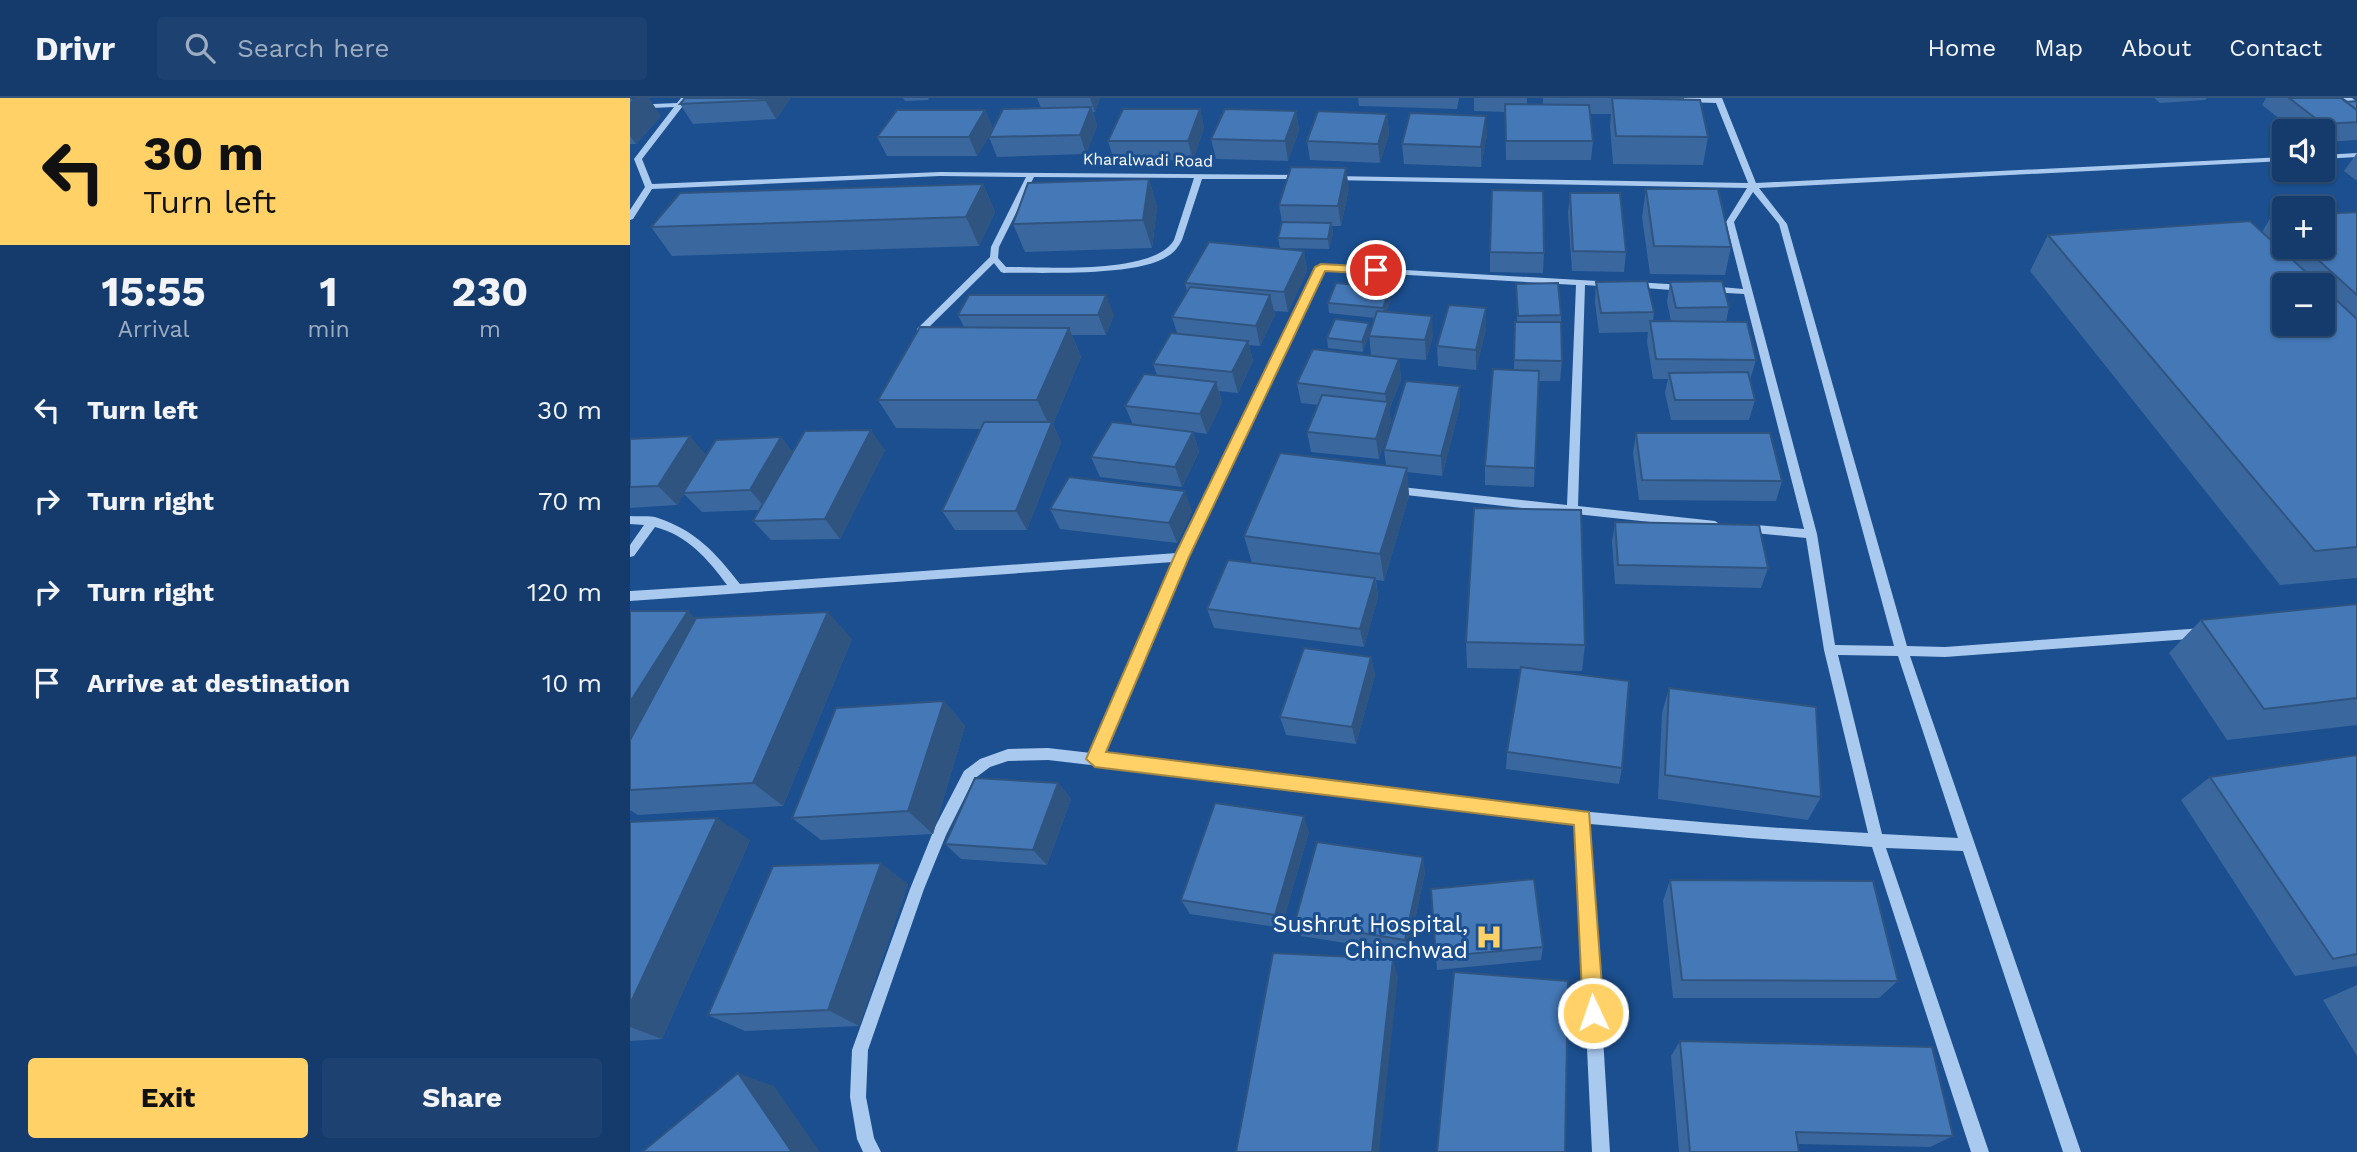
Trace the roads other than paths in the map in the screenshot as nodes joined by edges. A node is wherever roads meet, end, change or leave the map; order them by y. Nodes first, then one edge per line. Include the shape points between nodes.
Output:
1 (2347, 98) edge
2 (1719, 99) edge
3 (1680, 100) edge
4 (682, 102) edge
5 (2357, 105) edge
6 (630, 107) edge
7 (2357, 155) edge
8 (2335, 156) edge
9 (634, 159) edge
10 (2272, 160) edge
11 (1032, 174) junction
12 (1199, 175) junction
13 (1310, 177) edge
14 (1324, 178) edge
15 (1754, 186) junction
16 (649, 187) junction
17 (630, 217) edge
18 (994, 258) junction
19 (1581, 282) junction
20 (1748, 292) junction
21 (920, 331) edge
22 (1392, 490) edge
23 (1572, 512) junction
24 (630, 520) edge
25 (654, 521) junction
26 (1811, 534) junction
27 (630, 553) edge
28 (1181, 557) junction
29 (737, 589) junction
30 (630, 596) edge
31 (2212, 632) edge
32 (1830, 650) junction
33 (1902, 651) junction
34 (1095, 759) junction
35 (1583, 818) junction
36 (1877, 841) junction
37 (1968, 845) junction
38 (872, 1152) edge
39 (1601, 1152) edge
40 (1980, 1152) edge
41 (2072, 1152) edge

1 - 5 street
2 - 3 street
2 - 15 street
4 - 6 street
4 - 9 street
7 - 8 street
9 - 16 street
10 - 15 street
11 - 12 street, Kharalwadi Road
11 - 16 street, Kharalwadi Road
11 - 18 street via 995,247
12 - 13 street, Kharalwadi Road
12 - 18 street via 1173,249 1158,260 1119,267 1004,270
14 - 15 street
15 - 20 street via 1730,222
15 - 33 street via 1783,224
16 - 17 street
18 - 21 street
19 - 20 street
19 - 23 street
19 - 28 street via 1321,267
20 - 26 street
22 - 23 street
23 - 26 street
24 - 25 street
25 - 27 street
25 - 29 street via 705,547
26 - 32 street
28 - 29 street
28 - 34 street
29 - 30 street
31 - 33 street via 2093,643
32 - 33 street
32 - 36 street
33 - 37 street
34 - 35 street
34 - 38 street via 1008,755 969,775 940,832 860,1050 858,1097
35 - 36 street
35 - 39 street
36 - 37 street
36 - 40 street
37 - 41 street

